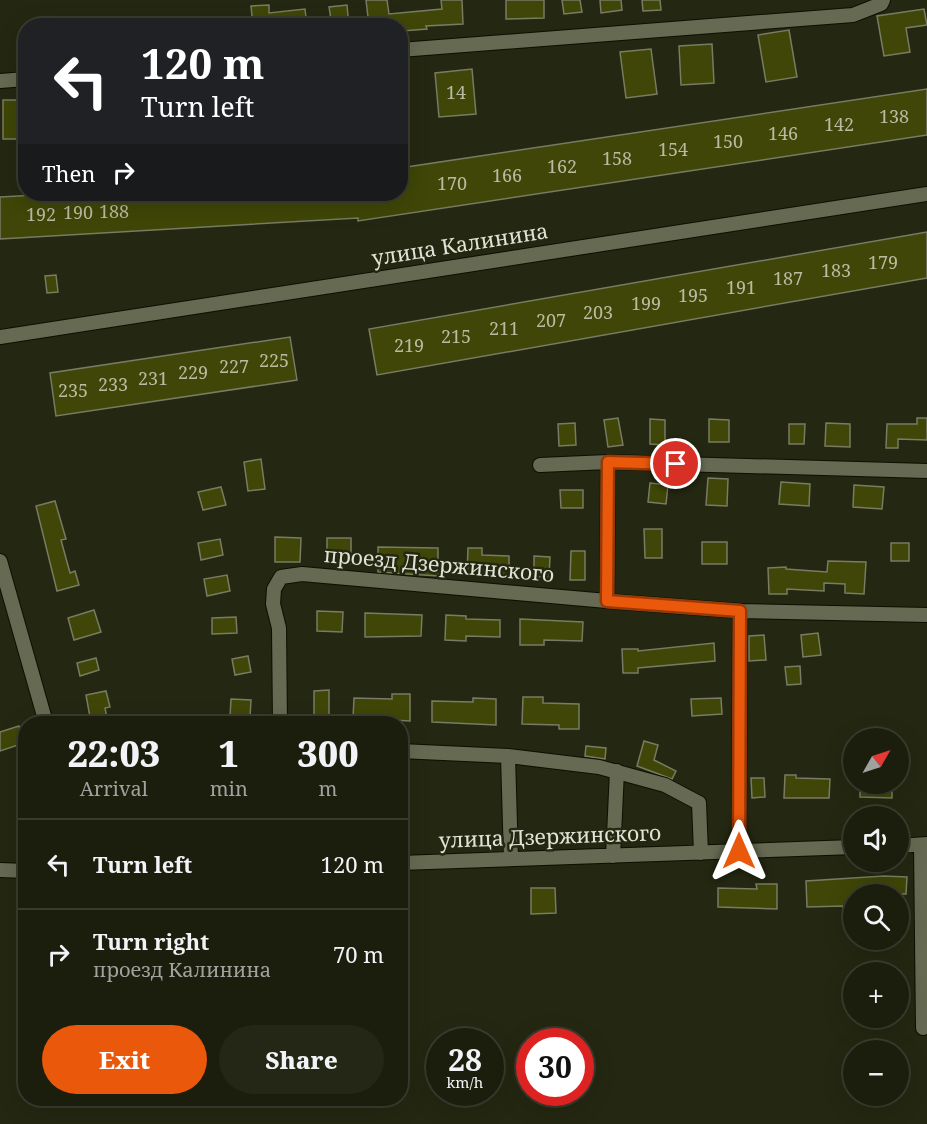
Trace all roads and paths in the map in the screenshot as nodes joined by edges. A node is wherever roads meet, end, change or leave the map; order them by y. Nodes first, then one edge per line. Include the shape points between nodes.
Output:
1 (883, 0) edge
2 (408, 49) edge
3 (18, 80) edge
4 (0, 81) edge
5 (927, 194) edge
6 (0, 337) edge
7 (608, 462) junction
8 (540, 465) dead end
9 (927, 471) edge
10 (0, 561) edge
11 (607, 601) junction
12 (740, 611) junction
13 (927, 615) edge
14 (44, 716) edge
15 (280, 716) edge
16 (408, 752) edge
17 (508, 756) junction
18 (616, 771) junction
19 (924, 845) edge
20 (909, 846) edge
21 (843, 847) edge
22 (739, 851) junction
23 (701, 853) junction
24 (613, 856) junction
25 (511, 859) junction
26 (408, 863) edge
27 (0, 870) edge
28 (18, 871) edge
29 (923, 1028) dead end

1 - 2 street via 853,15
3 - 4 street
5 - 6 street, улица Калинина
7 - 8 street
7 - 9 street
7 - 11 street
10 - 14 street
11 - 12 street, проезд Дзержинского
11 - 15 street, проезд Дзержинского via 302,574 281,577 274,589 273,604 279,628
12 - 13 street, проезд Дзержинского
12 - 22 street
16 - 17 street
17 - 18 street
17 - 25 street
18 - 23 street via 665,785 699,803
18 - 24 street
19 - 20 street
19 - 29 street
21 - 22 street, улица Дзержинского
22 - 23 street, улица Дзержинского
23 - 24 street, улица Дзержинского
24 - 25 street, улица Дзержинского
25 - 26 street, улица Дзержинского
27 - 28 street

